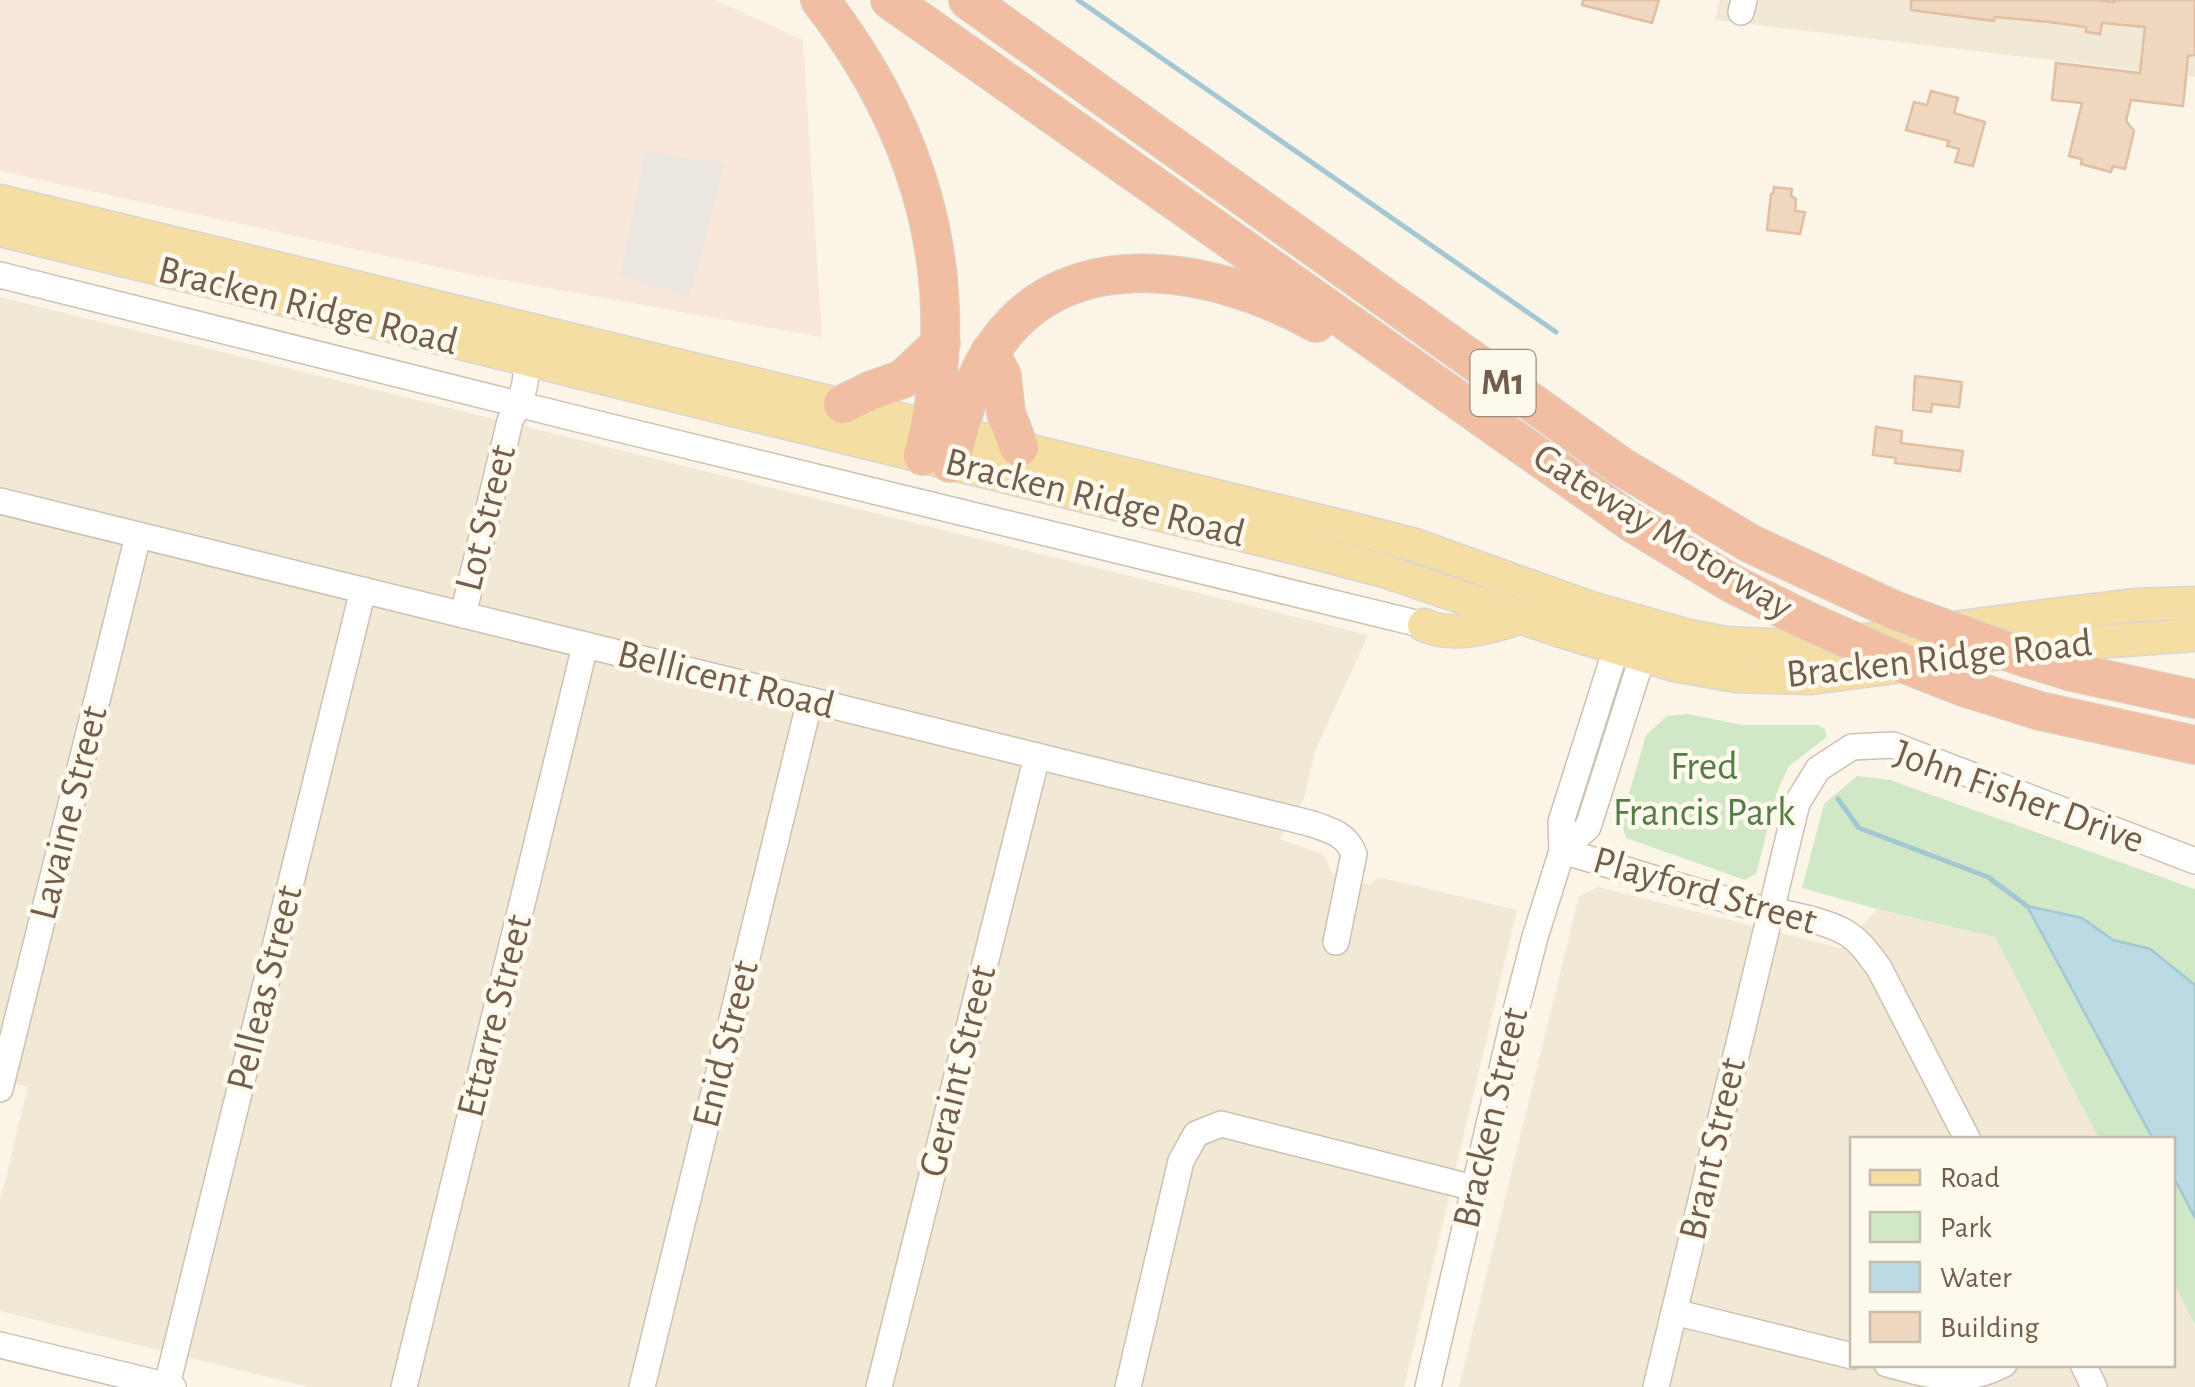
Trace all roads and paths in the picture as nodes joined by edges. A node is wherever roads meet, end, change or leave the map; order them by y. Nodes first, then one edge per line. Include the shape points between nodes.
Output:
1 (820, 0) edge
2 (890, 0) edge
3 (968, 0) edge
4 (0, 201) edge
5 (0, 230) edge
6 (0, 274) edge
7 (1366, 334) junction
8 (941, 343) junction
9 (510, 345) junction
10 (990, 352) junction
11 (844, 404) junction
12 (511, 408) junction
13 (941, 444) junction
14 (1018, 447) junction
15 (0, 502) edge
16 (138, 536) junction
17 (363, 590) junction
18 (2195, 603) edge
19 (462, 616) junction
20 (1522, 617) junction
21 (1424, 625) joint
22 (2195, 635) edge
23 (1634, 637) junction
24 (585, 646) junction
25 (810, 700) junction
26 (2195, 700) edge
27 (2195, 745) edge
28 (1038, 756) junction
29 (1562, 851) junction
30 (2195, 861) edge
31 (1770, 911) junction
32 (1336, 942) dead end
33 (0, 1090) edge
34 (1966, 1137) edge
35 (1474, 1188) junction
36 (1674, 1312) junction
37 (0, 1344) edge
38 (1850, 1356) edge
39 (1900, 1367) edge
40 (1999, 1367) edge
41 (170, 1386) edge
42 (404, 1387) edge
43 (642, 1387) edge
44 (879, 1387) edge
45 (1128, 1387) edge
46 (1428, 1387) edge
47 (1656, 1387) edge

1 - 8 highway via 880,89 914,168 932,232
2 - 7 highway, Gateway Motorway / M1
3 - 26 highway, Gateway Motorway / M1, bridge via 1622,467 1751,544 1894,610 2020,656
4 - 9 main road, Bracken Ridge Road
5 - 9 main road, Bracken Ridge Road
6 - 12 street, Bracken Ridge Road
7 - 10 highway via 1332,332 1216,282 1129,273 1060,291 1032,307
7 - 27 highway, Gateway Motorway / M1, bridge via 1634,524 1799,618 2040,712
8 - 11 highway via 903,379
8 - 13 highway
9 - 11 main road, Bracken Ridge Road
9 - 12 street, Lot Street via 526,377
9 - 13 main road, Bracken Ridge Road
10 - 13 highway
10 - 14 highway
11 - 13 main road, Bracken Ridge Road
12 - 19 street, Lot Street
12 - 21 street, Bracken Ridge Road
13 - 14 main road, Bracken Ridge Road
13 - 20 main road, Bracken Ridge Road via 1384,570
14 - 23 main road, Bracken Ridge Road via 1415,545 1592,608
15 - 16 street, Bellicent Road
16 - 17 street, Bellicent Road
16 - 33 street, Lavaine Street
17 - 19 street, Bellicent Road
17 - 41 street, Pelleas Street
18 - 23 main road, Bracken Ridge Road via 2085,610 1811,647
19 - 24 street, Bellicent Road
20 - 21 main road via 1449,632
20 - 23 main road, Bracken Ridge Road
22 - 23 main road, Bracken Ridge Road via 1811,678 1674,665
23 - 29 street, Bracken Street via 1588,827
24 - 25 street, Bellicent Road
24 - 42 street, Ettarre Street
25 - 28 street, Bellicent Road
25 - 43 street, Enid Street
28 - 32 street, Bellicent Road via 1337,832 1354,854
28 - 44 street, Geraint Street
29 - 31 street, Playford Street
29 - 35 street, Bracken Street
30 - 31 street, John Fisher Drive via 1893,745 1852,747 1818,768 1797,803
31 - 34 street, Playford Street via 1840,930 1867,951
31 - 36 street, Brant Street
35 - 45 street via 1221,1124 1196,1134 1181,1161
35 - 46 street, Bracken Street
36 - 38 street
36 - 47 street, Brant Street
37 - 41 street
39 - 40 street via 1954,1379

